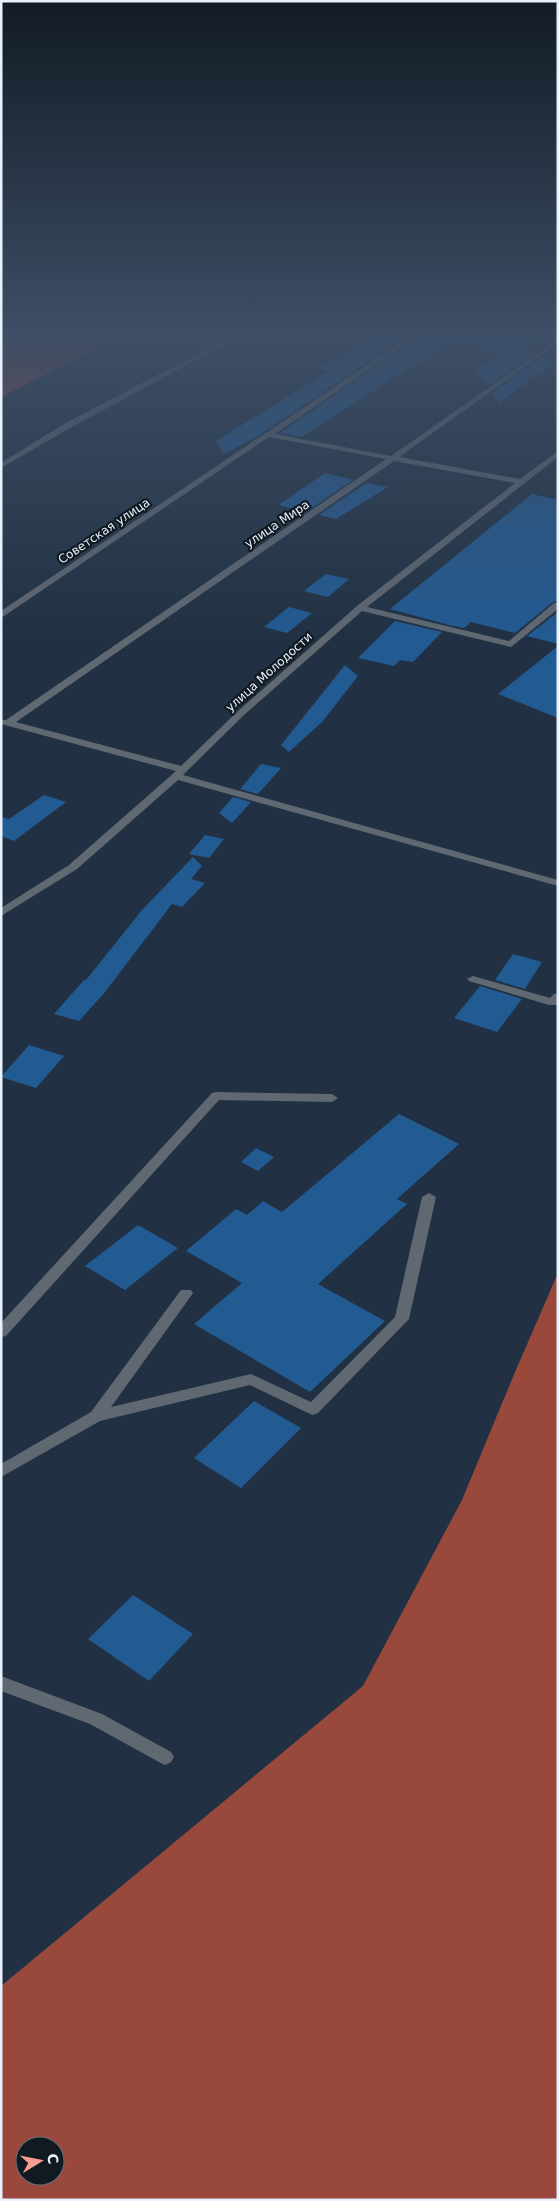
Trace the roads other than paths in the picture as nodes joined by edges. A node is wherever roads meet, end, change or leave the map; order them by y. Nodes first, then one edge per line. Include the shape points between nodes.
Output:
1 (53, 435) edge
2 (268, 435) joint
3 (426, 435) edge
4 (558, 453) edge
5 (394, 457) junction
6 (546, 463) junction
7 (558, 465) edge
8 (1, 466) edge
9 (522, 482) junction
10 (557, 605) edge
11 (360, 608) junction
12 (1, 615) edge
13 (4, 722) edge
14 (179, 773) junction
15 (558, 884) edge
16 (1, 913) edge
17 (473, 979) dead end
18 (558, 996) edge
19 (332, 1098) dead end
20 (429, 1197) dead end
21 (186, 1293) dead end
22 (1, 1332) edge
23 (96, 1416) junction
24 (1, 1471) edge
25 (1, 1683) edge
26 (165, 1757) dead end

1 - 8 street
2 - 5 street
2 - 12 street, Советская улица
3 - 5 street, улица Мира
4 - 6 street, улица Молодости
5 - 9 street
5 - 13 street, улица Мира
6 - 7 street
6 - 9 street, улица Молодости
9 - 11 street, улица Молодости
10 - 11 street via 511,644
11 - 14 street, улица Молодости via 240,713
13 - 14 street
14 - 15 street
14 - 16 street, улица Молодости via 73,867
17 - 18 street via 553,1003
19 - 22 street via 216,1096
20 - 23 street via 402,1320 313,1409 251,1379
21 - 23 street
23 - 24 street
25 - 26 street via 96,1719

